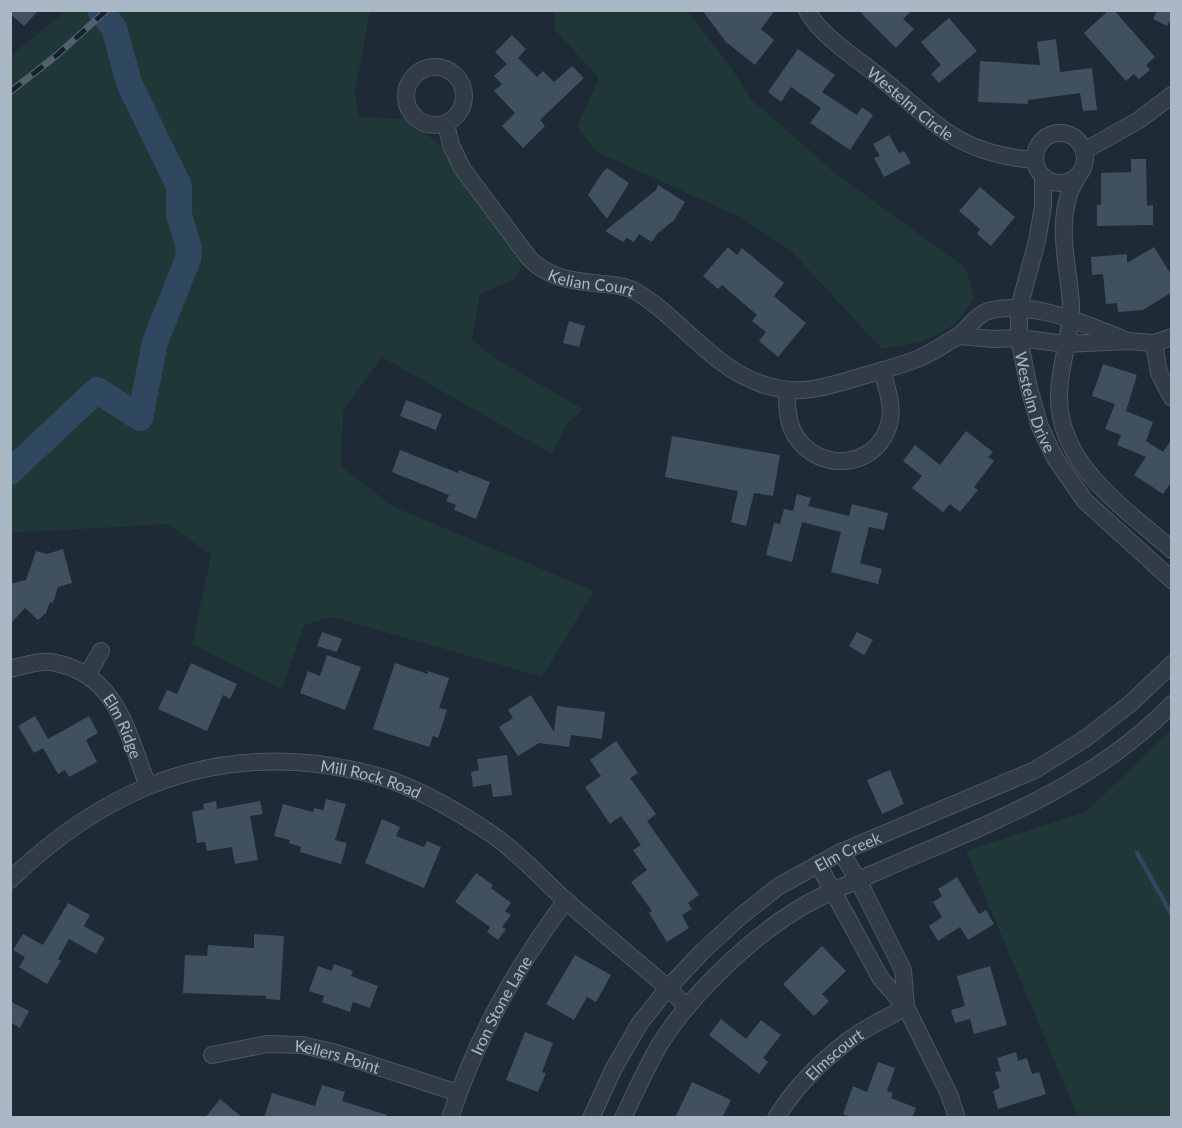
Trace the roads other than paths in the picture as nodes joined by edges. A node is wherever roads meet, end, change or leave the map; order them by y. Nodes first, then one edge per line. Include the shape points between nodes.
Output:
1 (807, 10) edge
2 (1171, 94) edge
3 (446, 124) dead end
4 (1084, 151) junction
5 (1034, 160) junction
6 (1079, 175) junction
7 (1043, 177) junction
8 (1019, 308) junction
9 (1071, 318) junction
10 (959, 336) junction
11 (1019, 338) junction
12 (1172, 338) edge
13 (1128, 341) junction
14 (1154, 343) junction
15 (1066, 344) junction
16 (882, 370) junction
17 (787, 390) junction
18 (1172, 398) edge
19 (1172, 550) edge
20 (1172, 580) edge
21 (101, 651) dead end
22 (1172, 664) edge
23 (10, 669) edge
24 (87, 675) junction
25 (1172, 704) edge
26 (148, 786) junction
27 (841, 852) junction
28 (818, 864) junction
29 (10, 880) edge
30 (858, 880) junction
31 (832, 891) junction
32 (566, 900) junction
33 (886, 937) junction
34 (864, 948) junction
35 (668, 988) junction
36 (687, 1007) junction
37 (906, 1007) junction
38 (212, 1054) dead end
39 (458, 1093) junction
40 (450, 1118) edge
41 (591, 1118) edge
42 (623, 1118) edge
43 (776, 1118) edge
44 (957, 1118) edge

1 - 5 street, Westelm Circle via 821,30 949,135 984,151
2 - 4 street via 1139,120
3 - 17 street, Kelian Court via 462,168 536,266 561,278 633,289 735,371 759,383
4 - 5 street via 1077,138 1058,132 1040,141
4 - 6 street via 1084,166
5 - 7 street
6 - 7 street via 1061,184
6 - 9 street, Westelm Drive via 1065,209
7 - 8 street, Westelm Drive via 1037,241
8 - 9 street, Kelian Court
8 - 10 street, Kelian Court via 990,310 971,322
8 - 11 street, Westelm Drive
9 - 13 street, Kelian Court
9 - 15 street, Westelm Drive
10 - 11 street
10 - 16 street, Kelian Court via 918,359
11 - 15 street
11 - 20 street, Westelm Drive via 1040,427 1068,480 1085,501
12 - 14 street
13 - 14 street
13 - 15 street
14 - 18 street via 1159,373
15 - 19 street, Westelm Drive via 1059,396 1071,448 1098,484
16 - 17 street, Kelian Court via 816,389
16 - 17 street via 891,406 890,421 869,453 852,461 835,462 804,448 788,417
21 - 24 street
22 - 27 street, Elm Creek via 1086,738 1035,770
23 - 24 street, Elm Ridge via 58,663
24 - 26 street, Elm Ridge via 114,702
25 - 30 street, Elm Creek via 1120,750 1064,787
26 - 29 street, Mill Rock Road via 80,821
26 - 32 street, Mill Rock Road via 218,766 255,762 292,761 366,772 427,795 495,836
27 - 28 street, Elm Creek
27 - 30 street
28 - 31 street
28 - 35 street, Elm Creek via 779,886 741,916
30 - 31 street, Elm Creek
30 - 33 street
31 - 34 street
31 - 36 street, Elm Creek via 795,911 749,945
32 - 35 street, Mill Rock Road
32 - 39 street, Iron Stone Lane via 531,946 499,1002
33 - 34 street
33 - 37 street via 903,970
34 - 37 street via 882,979
35 - 36 street, Mill Rock Road
35 - 41 street, Elm Creek via 640,1023
36 - 42 street, Elm Creek via 661,1044
37 - 43 street, Elmscourt via 850,1039 818,1066
37 - 44 street
38 - 39 street, Kellers Point via 267,1044 302,1045
39 - 40 street, Iron Stone Lane

